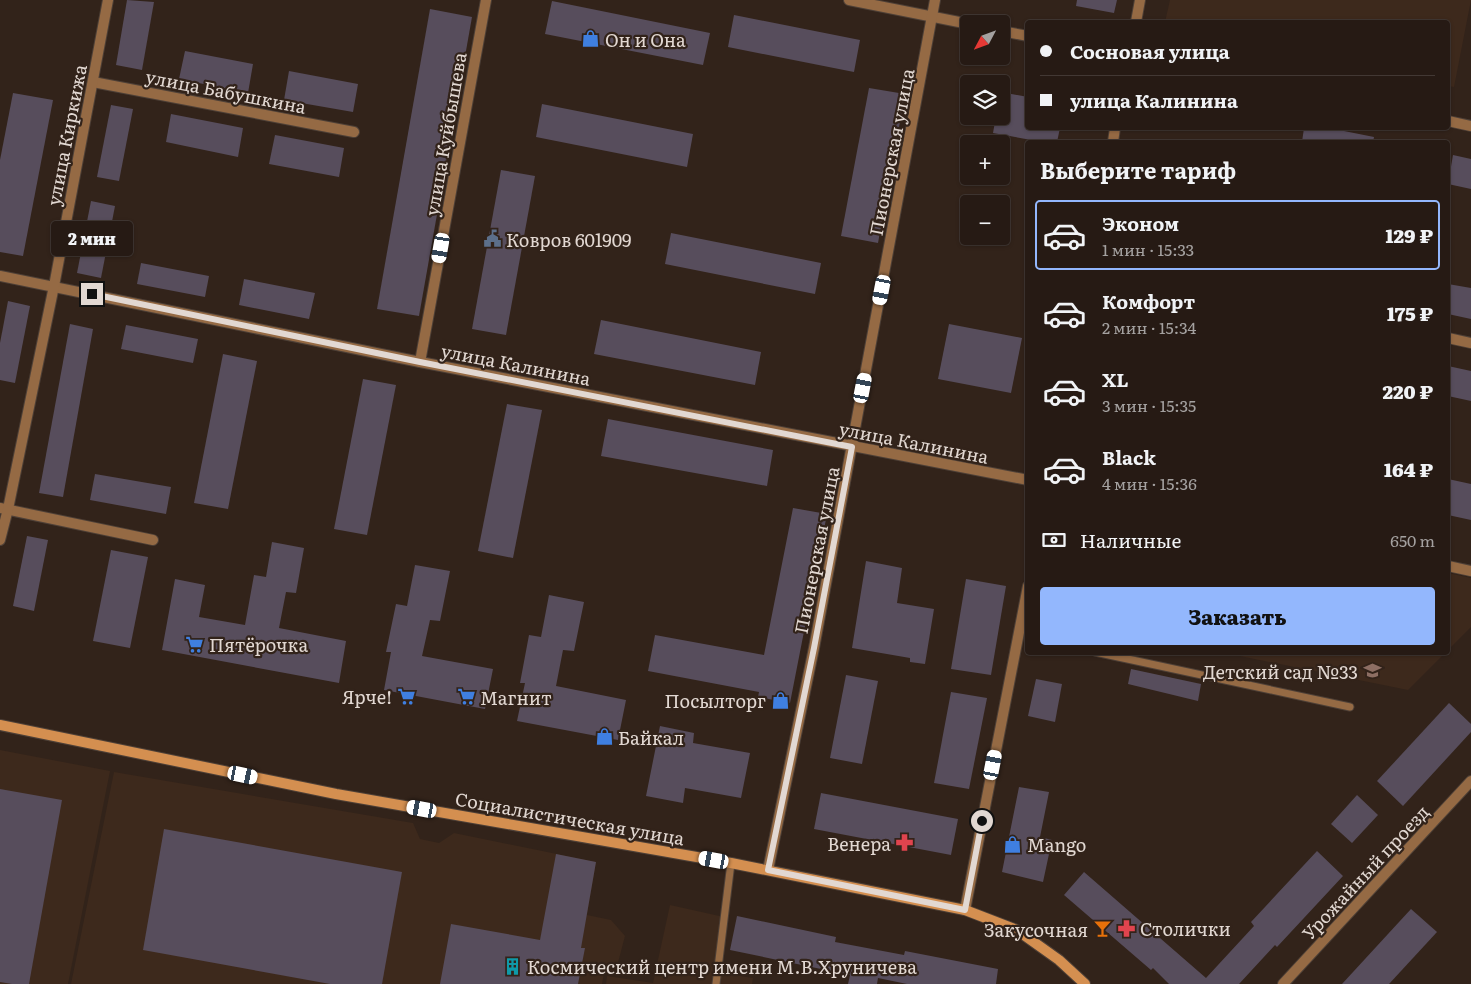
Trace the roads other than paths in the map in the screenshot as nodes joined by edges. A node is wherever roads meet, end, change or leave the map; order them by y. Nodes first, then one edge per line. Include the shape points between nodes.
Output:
1 (108, 0) edge
2 (486, 0) edge
3 (849, 0) edge
4 (935, 0) edge
5 (1140, 0) edge
6 (932, 17) junction
7 (1136, 20) edge
8 (960, 22) edge
9 (1010, 32) edge
10 (1025, 35) edge
11 (93, 82) junction
12 (1450, 121) edge
13 (1471, 126) edge
14 (354, 132) dead end
15 (0, 276) edge
16 (54, 286) junction
17 (1450, 338) edge
18 (1471, 343) edge
19 (420, 362) junction
20 (852, 447) junction
21 (1025, 479) edge
22 (4, 508) edge
23 (0, 540) edge
24 (153, 540) dead end
25 (1450, 566) edge
26 (1471, 570) edge
27 (1025, 617) edge
28 (1023, 637) edge
29 (1109, 655) edge
30 (1350, 707) dead end
31 (0, 726) edge
32 (1471, 781) edge
33 (732, 863) junction
34 (768, 870) junction
35 (965, 910) junction
36 (716, 984) edge
37 (1085, 984) edge
38 (1284, 984) edge

1 - 11 street, улица Киркижа
2 - 19 street, улица Куйбышева
3 - 6 street
4 - 6 street, Пионерская улица
5 - 7 street
6 - 8 street
6 - 20 street, Пионерская улица
9 - 10 street
11 - 14 street, улица Бабушкина
11 - 16 street, улица Киркижа
12 - 13 street
15 - 16 street, улица Калинина
16 - 19 street, улица Калинина
16 - 22 street, улица Киркижа
17 - 18 street
19 - 20 street, улица Калинина
20 - 21 street, улица Калинина
20 - 34 street, Пионерская улица
22 - 23 street, улица Киркижа
22 - 24 street
25 - 26 street
27 - 28 street
28 - 35 street
29 - 30 lane
31 - 33 main road, Социалистическая улица via 336,794
32 - 38 street, Урожайный проезд
33 - 34 main road, Социалистическая улица
33 - 36 lane
34 - 35 main road, Социалистическая улица
35 - 37 main road, Социалистическая улица via 1017,930 1059,960

